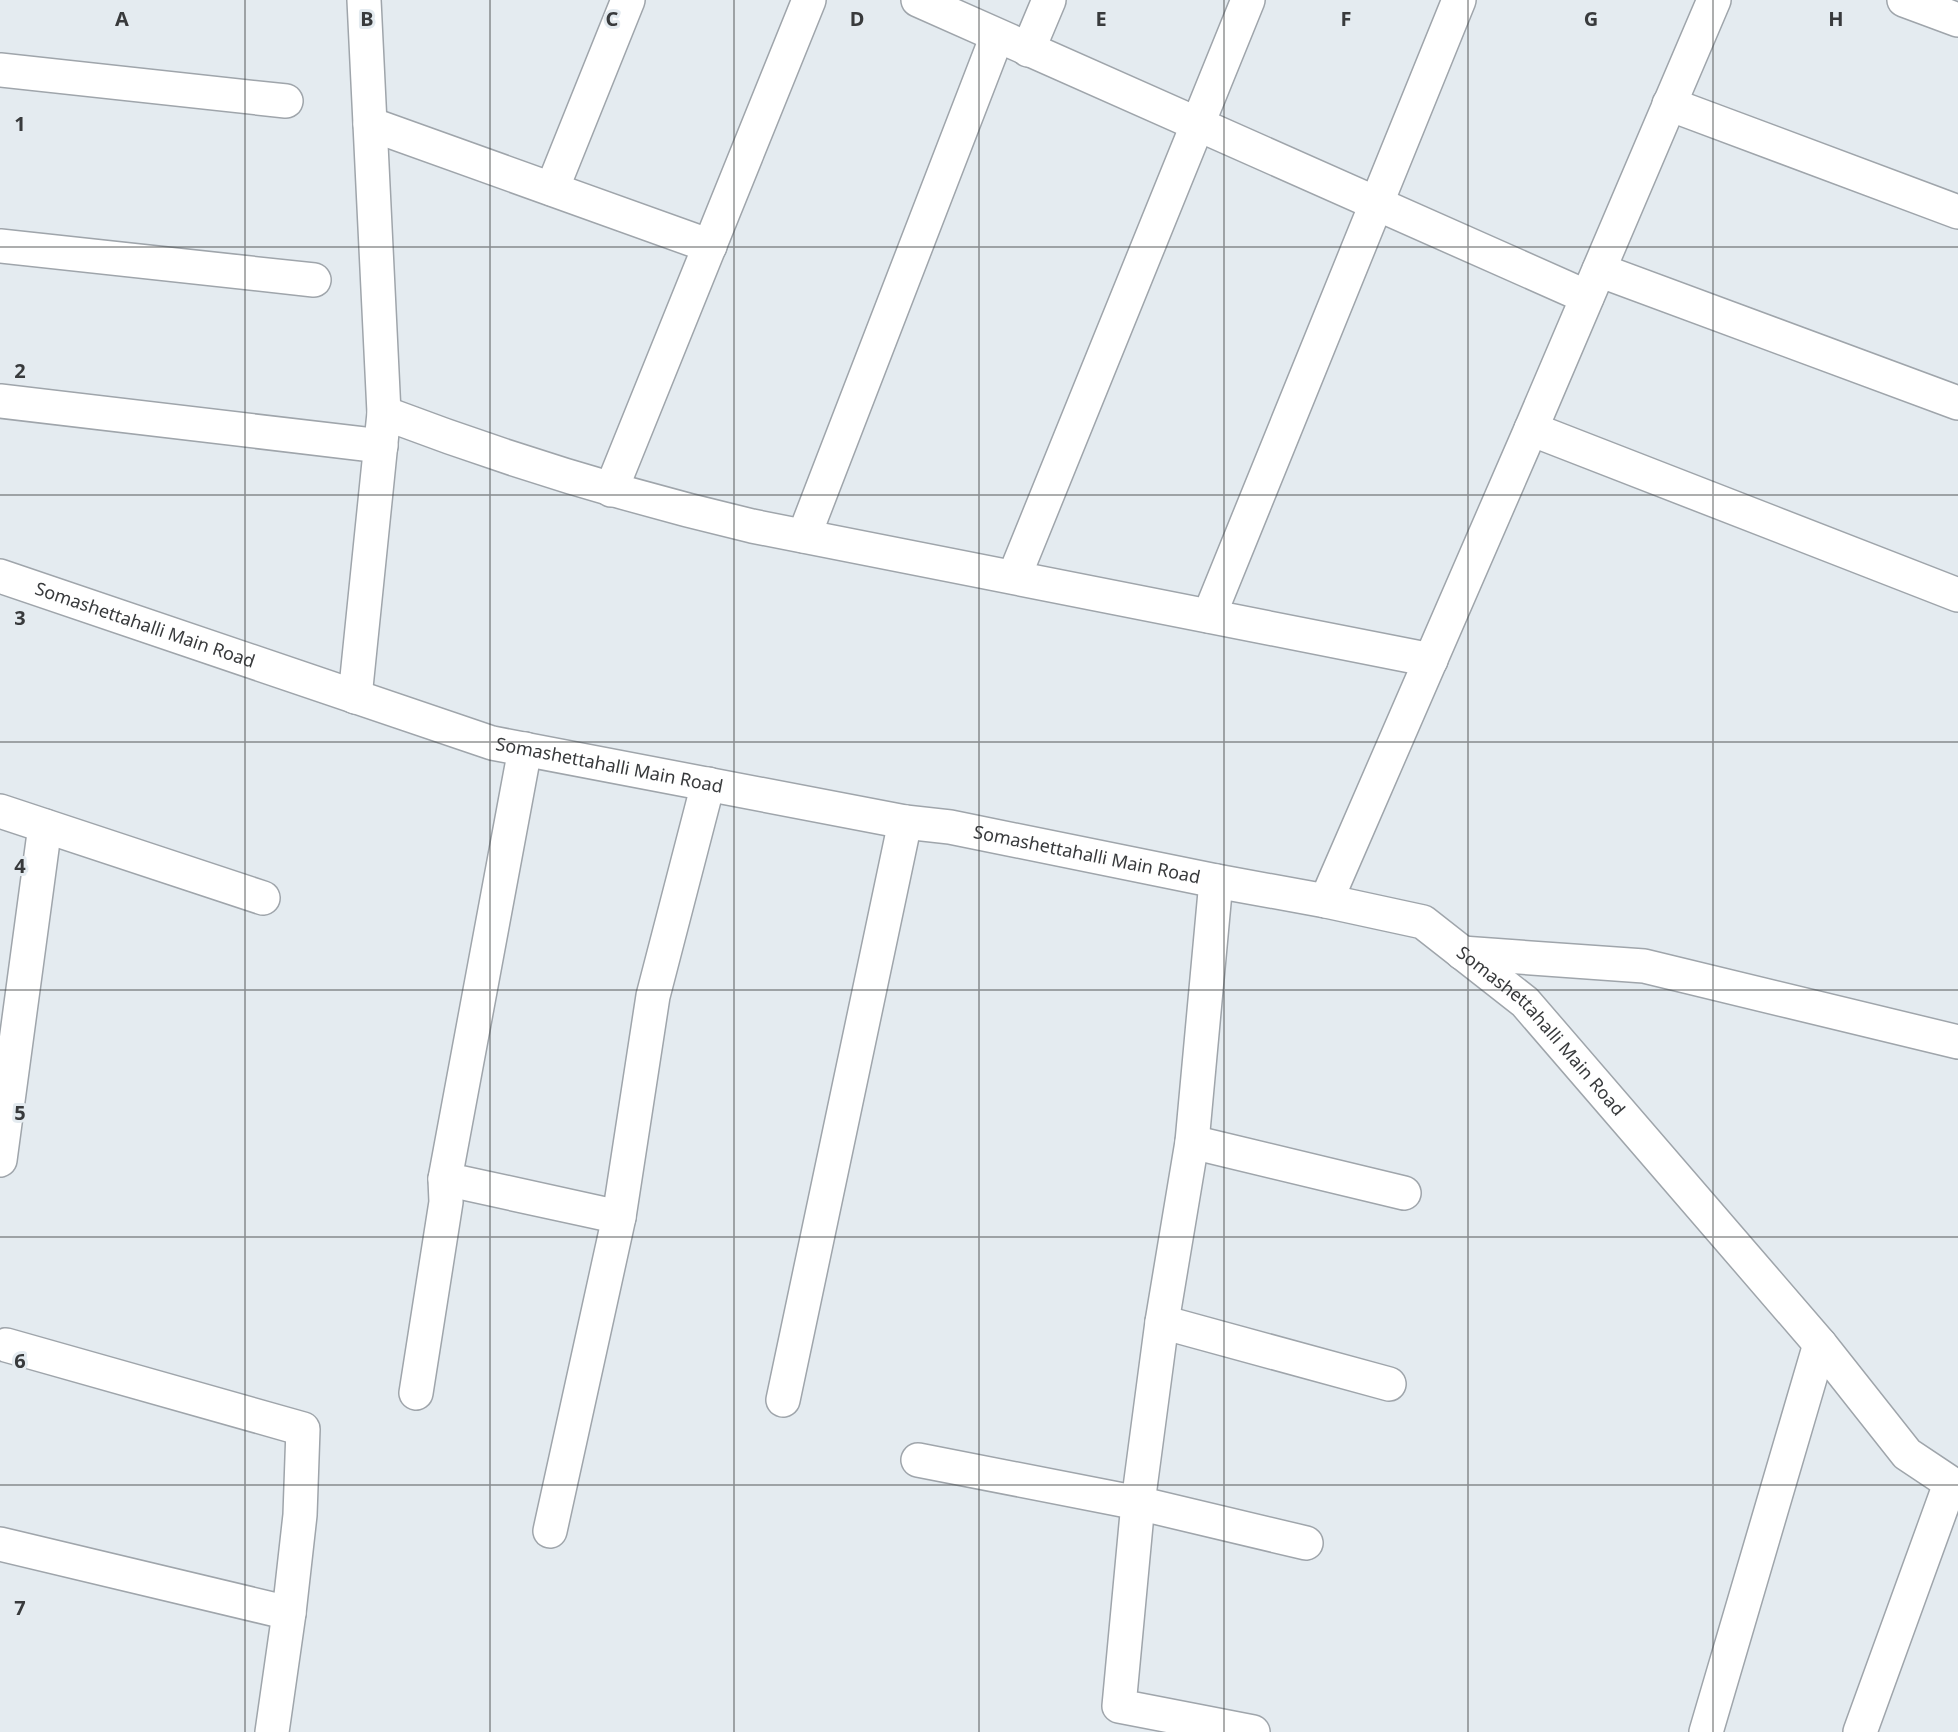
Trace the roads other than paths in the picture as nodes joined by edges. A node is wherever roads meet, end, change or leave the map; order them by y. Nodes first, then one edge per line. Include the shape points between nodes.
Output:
1 (364, 0) edge
2 (628, 0) edge
3 (810, 0) edge
4 (918, 0) edge
5 (1049, 0) edge
6 (1248, 0) edge
7 (1460, 0) edge
8 (1714, 0) edge
9 (1904, 0) edge
10 (1958, 20) edge
11 (998, 36) junction
12 (1028, 50) junction
13 (0, 70) edge
14 (286, 101) dead end
15 (1669, 104) junction
16 (370, 124) junction
17 (1198, 124) junction
18 (552, 189) junction
19 (1377, 204) junction
20 (1958, 212) edge
21 (0, 246) edge
22 (710, 246) junction
23 (314, 280) dead end
24 (1593, 283) junction
25 (0, 401) edge
26 (1958, 403) edge
27 (384, 413) junction
28 (1531, 429) junction
29 (381, 446) junction
30 (611, 490) junction
31 (804, 536) junction
32 (0, 576) edge
33 (1014, 578) junction
34 (1958, 595) edge
35 (1209, 616) junction
36 (1431, 660) junction
37 (356, 697) junction
38 (525, 749) junction
39 (708, 784) junction
40 (0, 812) edge
41 (905, 822) junction
42 (45, 826) junction
43 (1216, 881) junction
44 (263, 898) dead end
45 (1326, 901) junction
46 (1462, 953) junction
47 (1958, 1042) edge
48 (1192, 1142) junction
49 (0, 1160) edge
50 (445, 1179) junction
51 (1404, 1193) dead end
52 (619, 1217) junction
53 (1162, 1322) junction
54 (1820, 1344) junction
55 (6, 1345) dead end
56 (1389, 1384) dead end
57 (416, 1393) dead end
58 (783, 1400) dead end
59 (918, 1460) dead end
60 (1954, 1486) edge
61 (1138, 1503) junction
62 (550, 1531) dead end
63 (1306, 1543) dead end
64 (0, 1544) edge
65 (289, 1613) junction
66 (272, 1732) edge
67 (1252, 1732) edge
68 (1706, 1732) edge
69 (1860, 1732) edge

1 - 16 street
2 - 18 street
3 - 22 street
4 - 11 street
5 - 12 street
6 - 17 street
7 - 19 street
8 - 15 street
9 - 10 street
11 - 12 street
11 - 31 street
12 - 17 street
13 - 14 street
15 - 20 street
15 - 24 street
16 - 18 street
16 - 27 street
17 - 19 street
17 - 33 street
18 - 22 street
19 - 24 street
19 - 35 street
21 - 23 street
22 - 30 street
24 - 26 street
24 - 28 street
25 - 29 street
27 - 29 street
27 - 30 street via 456,441
28 - 34 street
28 - 36 street
29 - 37 street
30 - 31 street
31 - 33 street
32 - 37 street, Somashettahalli Main Road
33 - 35 street
35 - 36 street
36 - 45 street
37 - 38 street, Somashettahalli Main Road via 492,743
38 - 39 street, Somashettahalli Main Road
38 - 50 street
39 - 41 street, Somashettahalli Main Road
39 - 52 street via 653,996
40 - 42 street
41 - 43 street, Somashettahalli Main Road via 950,827
41 - 58 street
42 - 44 street
42 - 49 street
43 - 45 street, Somashettahalli Main Road
43 - 48 street
45 - 46 street, Somashettahalli Main Road via 1424,922
46 - 47 street via 1644,966
46 - 54 street, Somashettahalli Main Road via 1525,1002
48 - 51 street
48 - 53 street
50 - 52 street
50 - 57 street via 446,1202
52 - 62 street
53 - 56 street
53 - 61 street
54 - 60 street, Somashettahalli Main Road via 1907,1454
54 - 68 street
55 - 65 street via 303,1429 300,1515
59 - 61 street
60 - 69 street
61 - 63 street
61 - 67 street via 1119,1706
64 - 65 street
65 - 66 street

